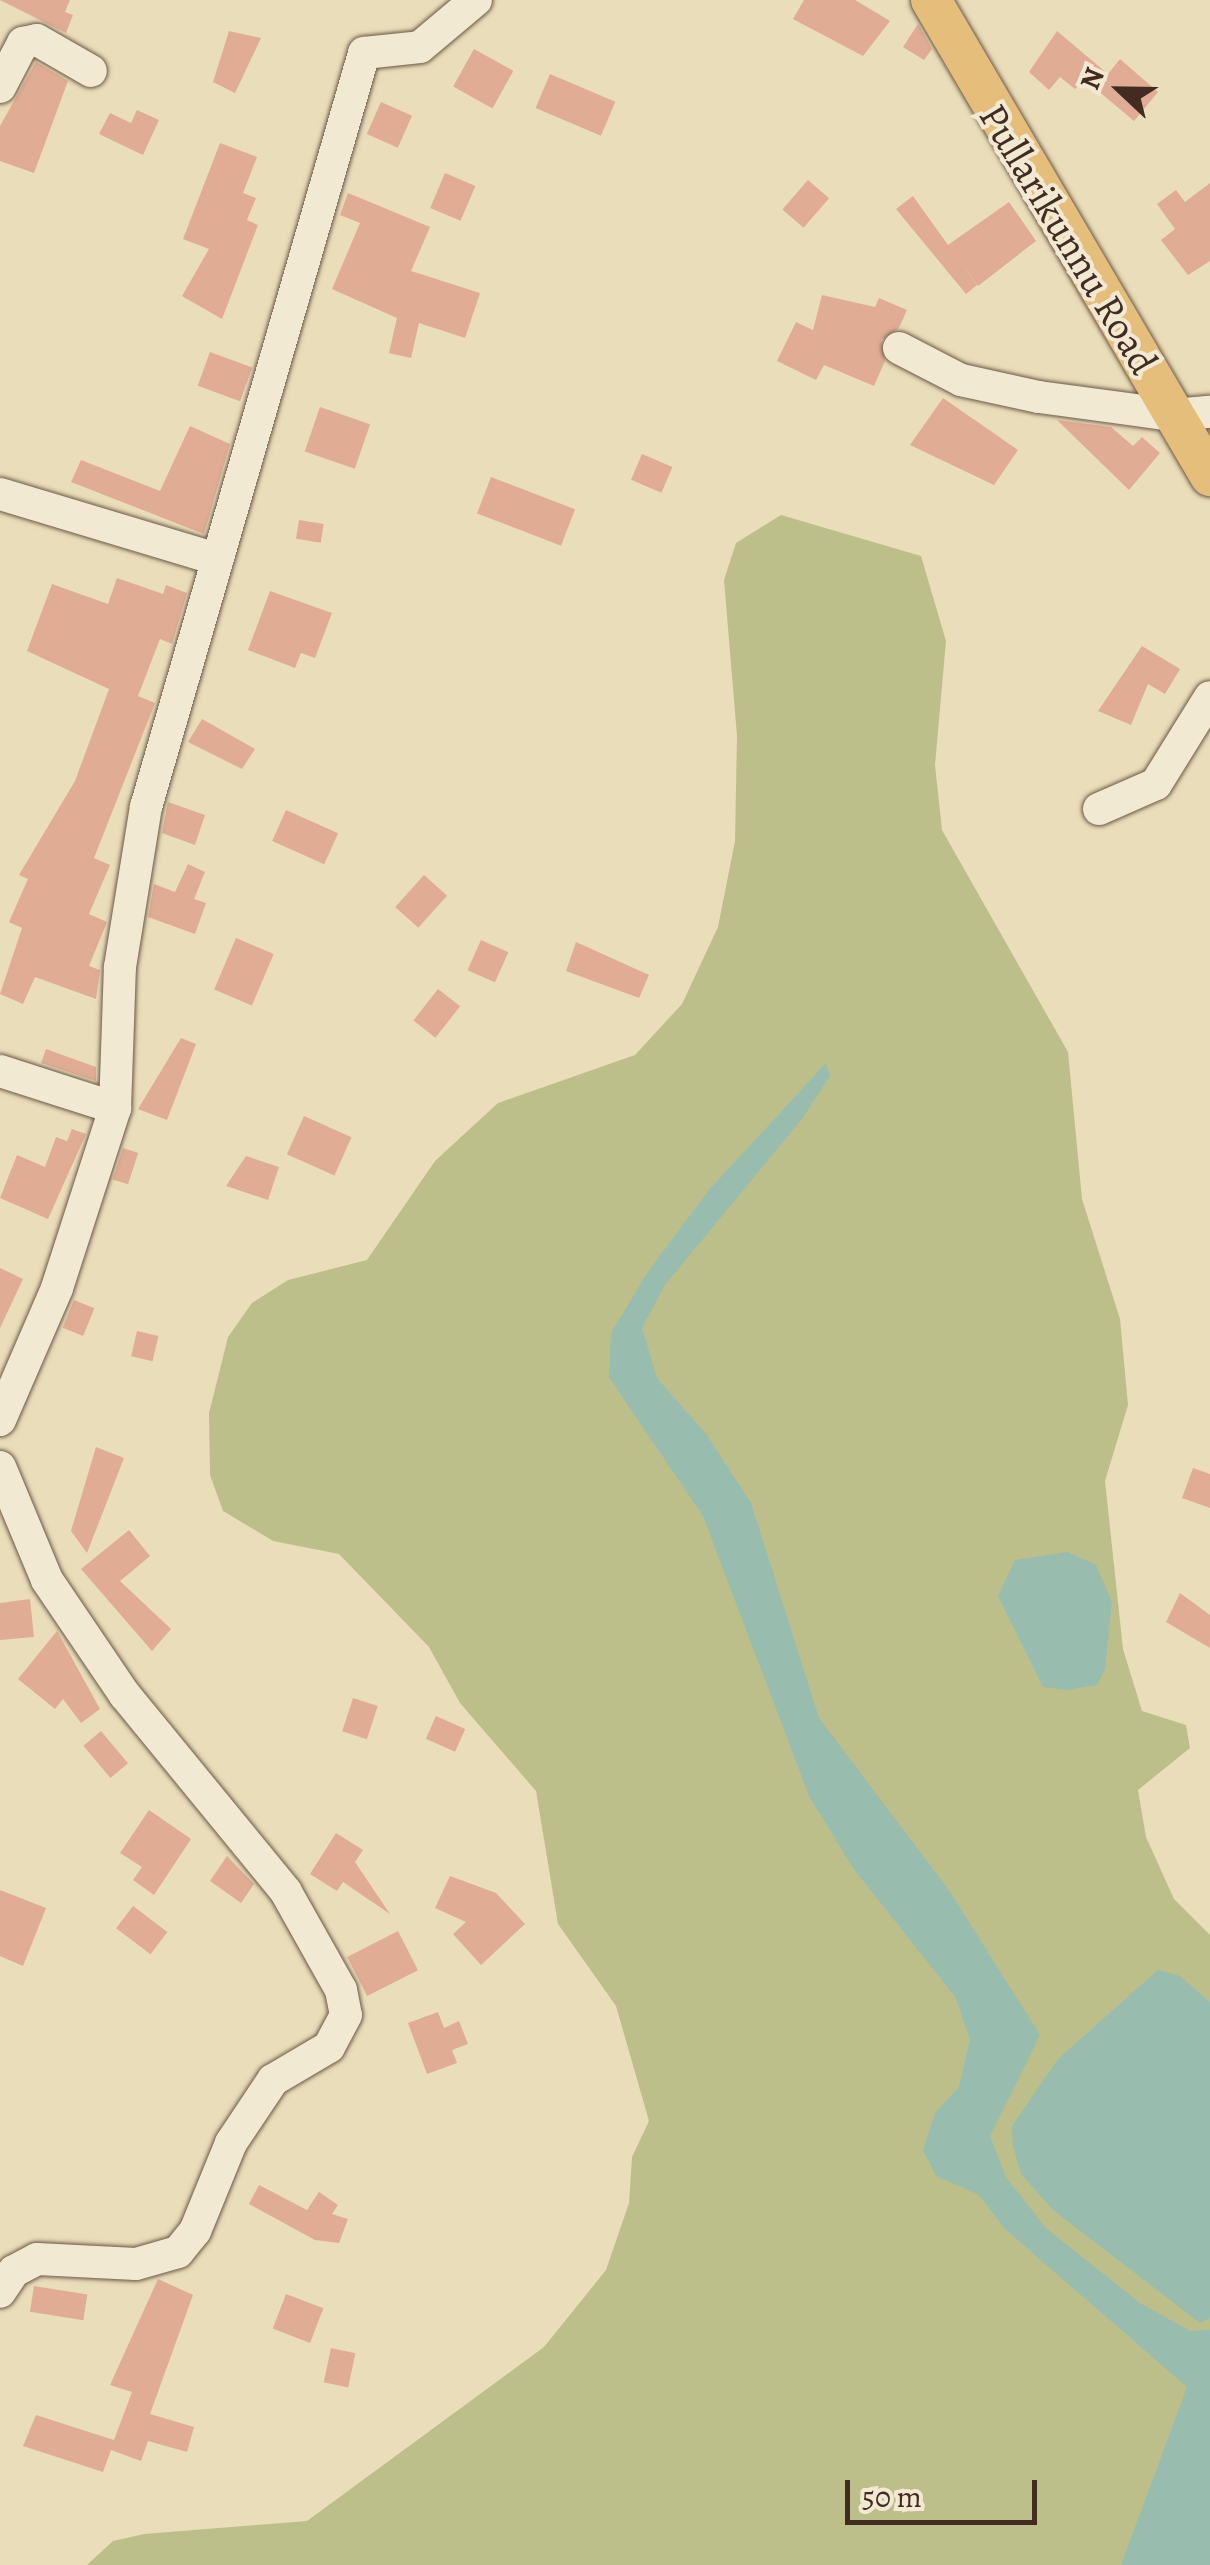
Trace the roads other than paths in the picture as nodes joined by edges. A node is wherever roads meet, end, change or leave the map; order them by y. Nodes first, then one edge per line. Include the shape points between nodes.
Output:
1 (476, 0) edge
2 (931, 0) edge
3 (11, 32) edge
4 (91, 70) dead end
5 (0, 87) edge
6 (898, 348) dead end
7 (1191, 413) edge
8 (1210, 476) edge
9 (0, 494) edge
10 (216, 559) junction
11 (1210, 697) edge
12 (1098, 809) dead end
13 (0, 1072) edge
14 (115, 1108) junction
15 (3, 1406) edge
16 (0, 1467) edge
17 (0, 2292) edge

1 - 10 street via 420,47 364,53 286,341
2 - 7 main road, Pullarikunnu Road
3 - 4 street
3 - 5 street
6 - 7 street via 961,380
7 - 8 main road, Pullarikunnu Road
9 - 10 street
10 - 14 street via 146,807 120,967
11 - 12 street via 1156,784
13 - 14 street
14 - 15 street via 56,1288
16 - 17 street via 47,1580 125,1695 286,1892 342,1990 346,2015 330,2047 272,2080 231,2143 196,2232 178,2252 136,2264 38,2259 14,2271

